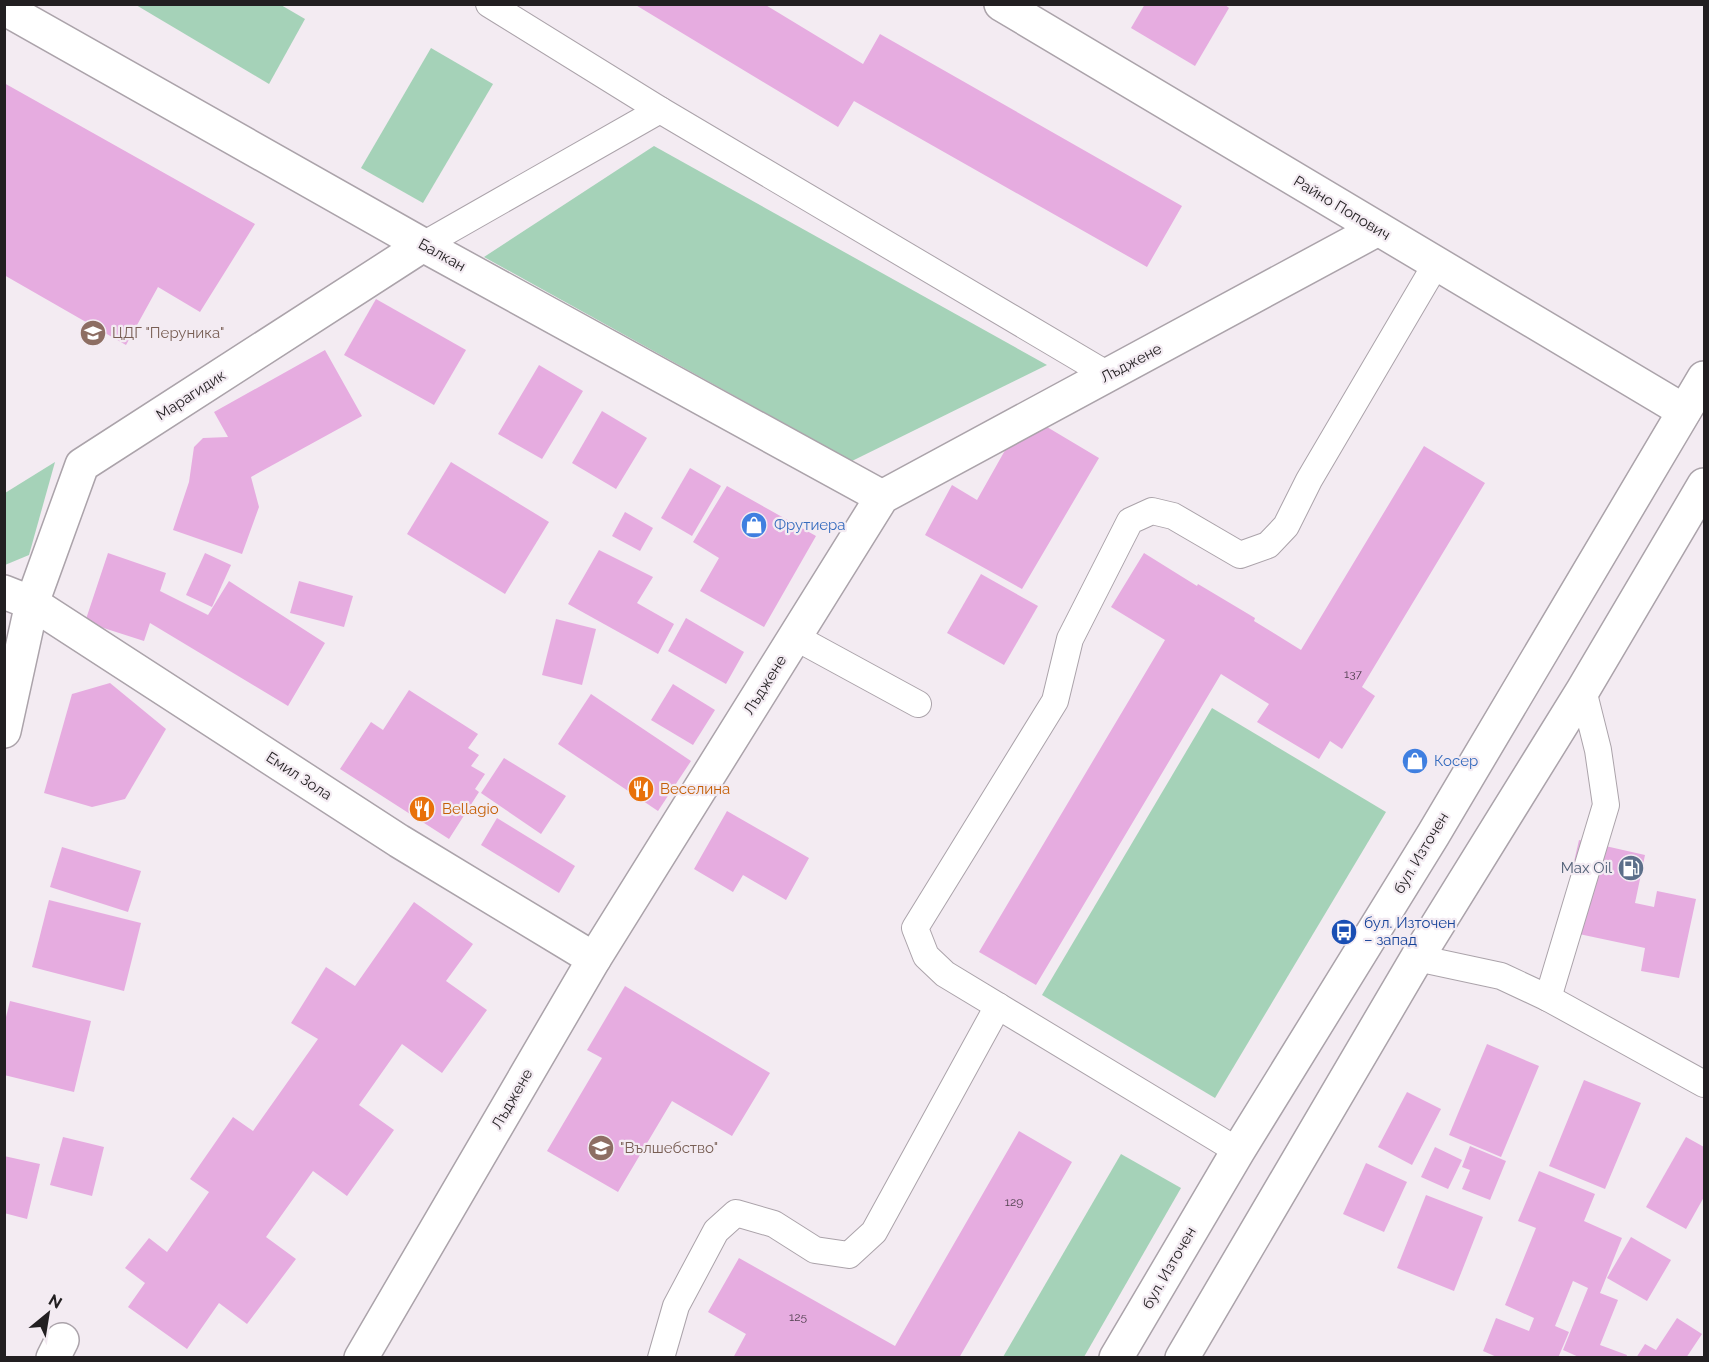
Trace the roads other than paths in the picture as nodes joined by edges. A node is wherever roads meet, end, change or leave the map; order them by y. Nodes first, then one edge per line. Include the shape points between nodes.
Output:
1 (489, 4) edge
2 (1001, 4) edge
3 (4, 8) edge
4 (660, 110) junction
5 (1378, 229) junction
6 (423, 245) junction
7 (1436, 264) junction
8 (1108, 375) junction
9 (1704, 378) edge
10 (1684, 411) junction
11 (1704, 485) edge
12 (882, 497) junction
13 (18, 597) edge
14 (795, 637) junction
15 (1583, 690) junction
16 (918, 704) dead end
17 (4, 731) edge
18 (1417, 958) junction
19 (594, 959) junction
20 (1548, 998) junction
21 (998, 1006) junction
22 (1704, 1084) edge
23 (1238, 1150) junction
24 (361, 1358) edge
25 (661, 1358) edge
26 (1116, 1358) edge
27 (1182, 1358) edge

1 - 4 lane
2 - 5 street, Райно Попович
3 - 6 street, Балкан
4 - 6 lane
4 - 8 lane
5 - 7 street, Райно Попович
5 - 8 street, Лъджене
6 - 12 street, Балкан
6 - 13 street, Марагидик via 82,465
7 - 10 street, Райно Попович
7 - 21 lane via 1286,526 1268,545 1240,555 1173,516 1152,511 1130,521 1070,639 1055,700 915,928 926,956 945,974
8 - 12 street, Лъджене
9 - 10 street, бул. Източен
10 - 23 street, бул. Източен via 1433,835
11 - 15 street
12 - 14 street, Лъджене
13 - 17 street, Марагидик
13 - 19 street, Емил Зола via 399,841
14 - 16 lane
14 - 19 street, Лъджене
15 - 18 street
15 - 20 lane via 1598,750 1605,805
18 - 20 lane via 1501,976
18 - 27 street
19 - 24 street, Лъджене
20 - 22 lane
21 - 23 lane
21 - 25 lane via 874,1232 849,1255 826,1252 815,1250 774,1224 736,1213 716,1231 676,1306
23 - 26 street, бул. Източен

